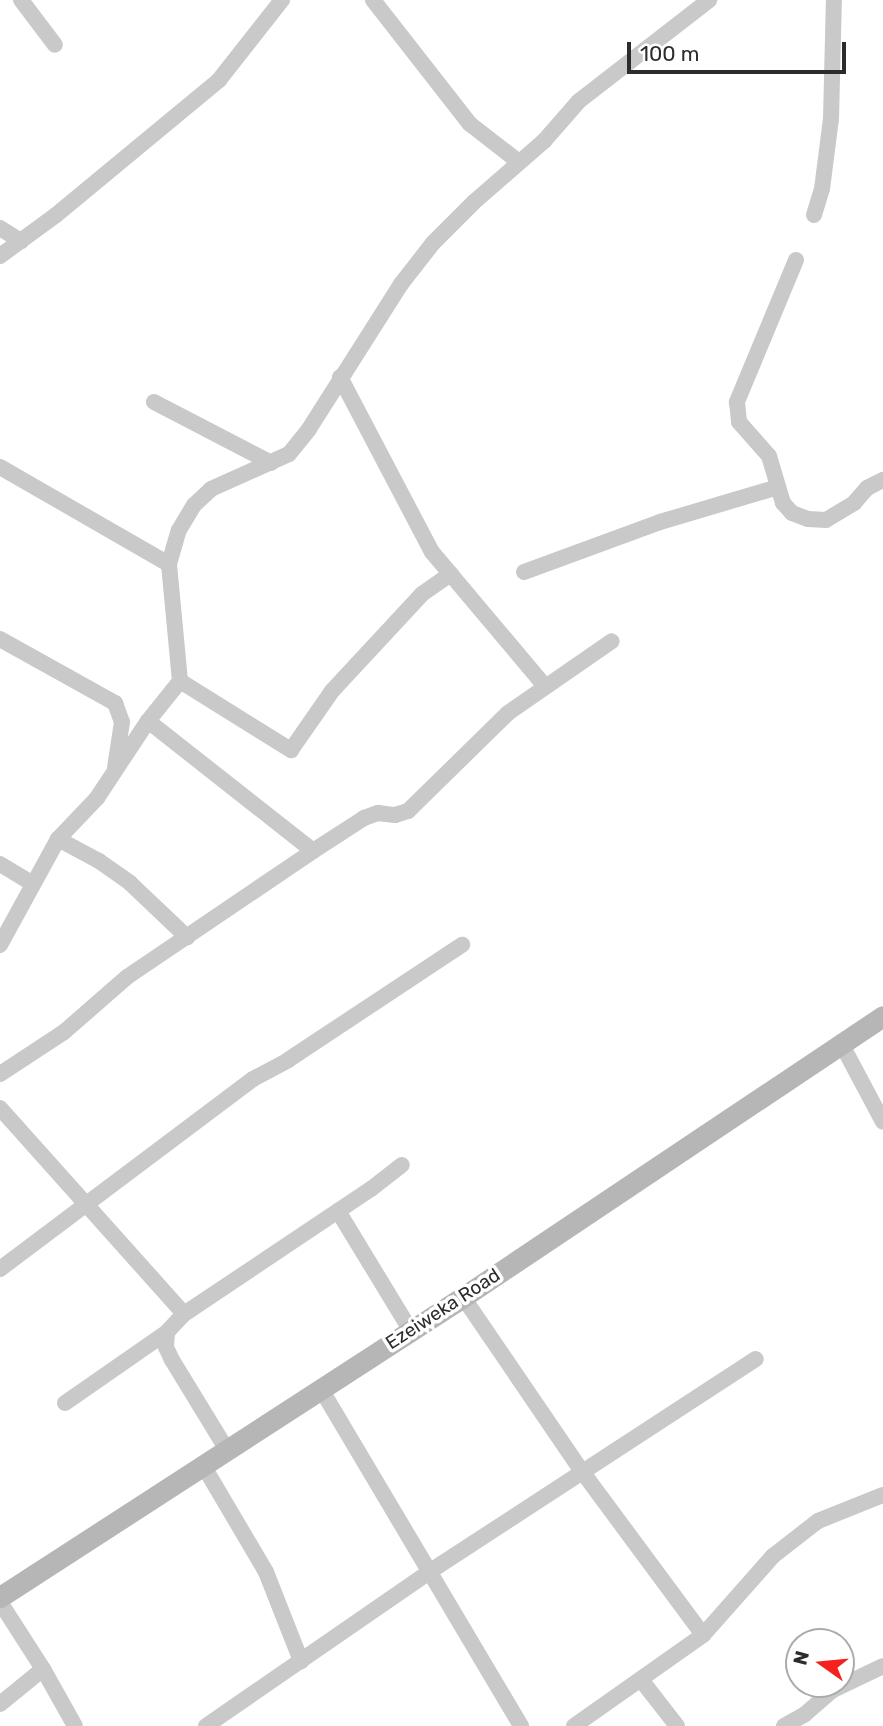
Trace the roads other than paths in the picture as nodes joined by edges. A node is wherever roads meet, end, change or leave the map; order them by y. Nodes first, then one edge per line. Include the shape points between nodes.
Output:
1 (21, 0) edge
2 (282, 0) edge
3 (373, 0) edge
4 (709, 0) edge
5 (834, 0) edge
6 (55, 45) dead end
7 (519, 162) junction
8 (814, 215) dead end
9 (0, 228) edge
10 (20, 241) junction
11 (0, 256) edge
12 (796, 260) dead end
13 (340, 377) junction
14 (154, 401) dead end
15 (271, 463) junction
16 (0, 467) edge
17 (883, 480) edge
18 (778, 487) junction
19 (169, 564) junction
20 (524, 572) dead end
21 (451, 574) junction
22 (0, 639) edge
23 (612, 641) dead end
24 (180, 681) junction
25 (545, 687) junction
26 (148, 721) junction
27 (113, 778) junction
28 (58, 839) junction
29 (313, 850) junction
30 (0, 864) edge
31 (32, 883) junction
32 (187, 937) junction
33 (462, 944) dead end
34 (0, 945) edge
35 (883, 1016) edge
36 (841, 1043) junction
37 (0, 1074) edge
38 (0, 1108) edge
39 (883, 1122) edge
40 (402, 1164) dead end
41 (86, 1207) junction
42 (338, 1211) junction
43 (0, 1269) edge
44 (463, 1297) junction
45 (184, 1314) junction
46 (411, 1331) junction
47 (167, 1332) junction
48 (756, 1359) dead end
49 (321, 1389) junction
50 (65, 1403) dead end
51 (227, 1450) junction
52 (204, 1465) junction
53 (581, 1470) junction
54 (883, 1495) edge
55 (429, 1572) junction
56 (0, 1597) edge
57 (0, 1602) edge
58 (703, 1634) junction
59 (301, 1661) junction
60 (883, 1666) edge
61 (43, 1669) junction
62 (642, 1681) junction
63 (0, 1704) edge
64 (75, 1726) edge
65 (206, 1726) edge
66 (522, 1726) edge
67 (574, 1726) edge
68 (677, 1726) edge
69 (784, 1726) edge

1 - 6 street
2 - 10 street via 219,80
3 - 7 street via 470,124
4 - 7 street via 604,79
5 - 8 street via 831,119
7 - 13 street via 433,243
9 - 10 street
10 - 11 street
12 - 18 street via 737,402 739,422 769,456
13 - 15 street via 299,444
13 - 21 street via 432,552
14 - 15 street
15 - 19 street via 211,489 194,505 179,530
16 - 19 street
17 - 18 street via 826,520 792,513
18 - 20 street via 660,522
19 - 24 street
21 - 24 street via 422,594 332,691 291,750
21 - 25 street
22 - 27 street via 115,703 122,722
23 - 25 street
24 - 26 street
25 - 29 street via 487,731 408,811 378,813
26 - 27 street
26 - 29 street
27 - 28 street
28 - 31 street
28 - 32 street via 130,883
29 - 32 street
30 - 31 street
31 - 34 street
32 - 37 street via 127,977 64,1032
33 - 41 street via 253,1079
35 - 36 main road, Ezeiweka Road
36 - 39 street
36 - 44 main road, Ezeiweka Road
38 - 41 street
40 - 42 street
41 - 43 street
41 - 45 street
42 - 45 street
42 - 46 street
44 - 46 main road, Ezeiweka Road
44 - 53 street
45 - 47 street
46 - 49 main road, Ezeiweka Road
47 - 50 street
47 - 51 street via 166,1347 172,1360
48 - 53 street
49 - 51 main road, Ezeiweka Road
49 - 55 street
51 - 52 main road, Ezeiweka Road
52 - 56 main road, Ezeiweka Road
52 - 59 street via 266,1572
53 - 55 street
53 - 58 street
54 - 58 street via 818,1521 773,1556
55 - 59 street
55 - 66 street
57 - 61 street
58 - 62 street
59 - 65 street
60 - 69 street via 833,1690
61 - 63 street
61 - 64 street
62 - 67 street
62 - 68 street

